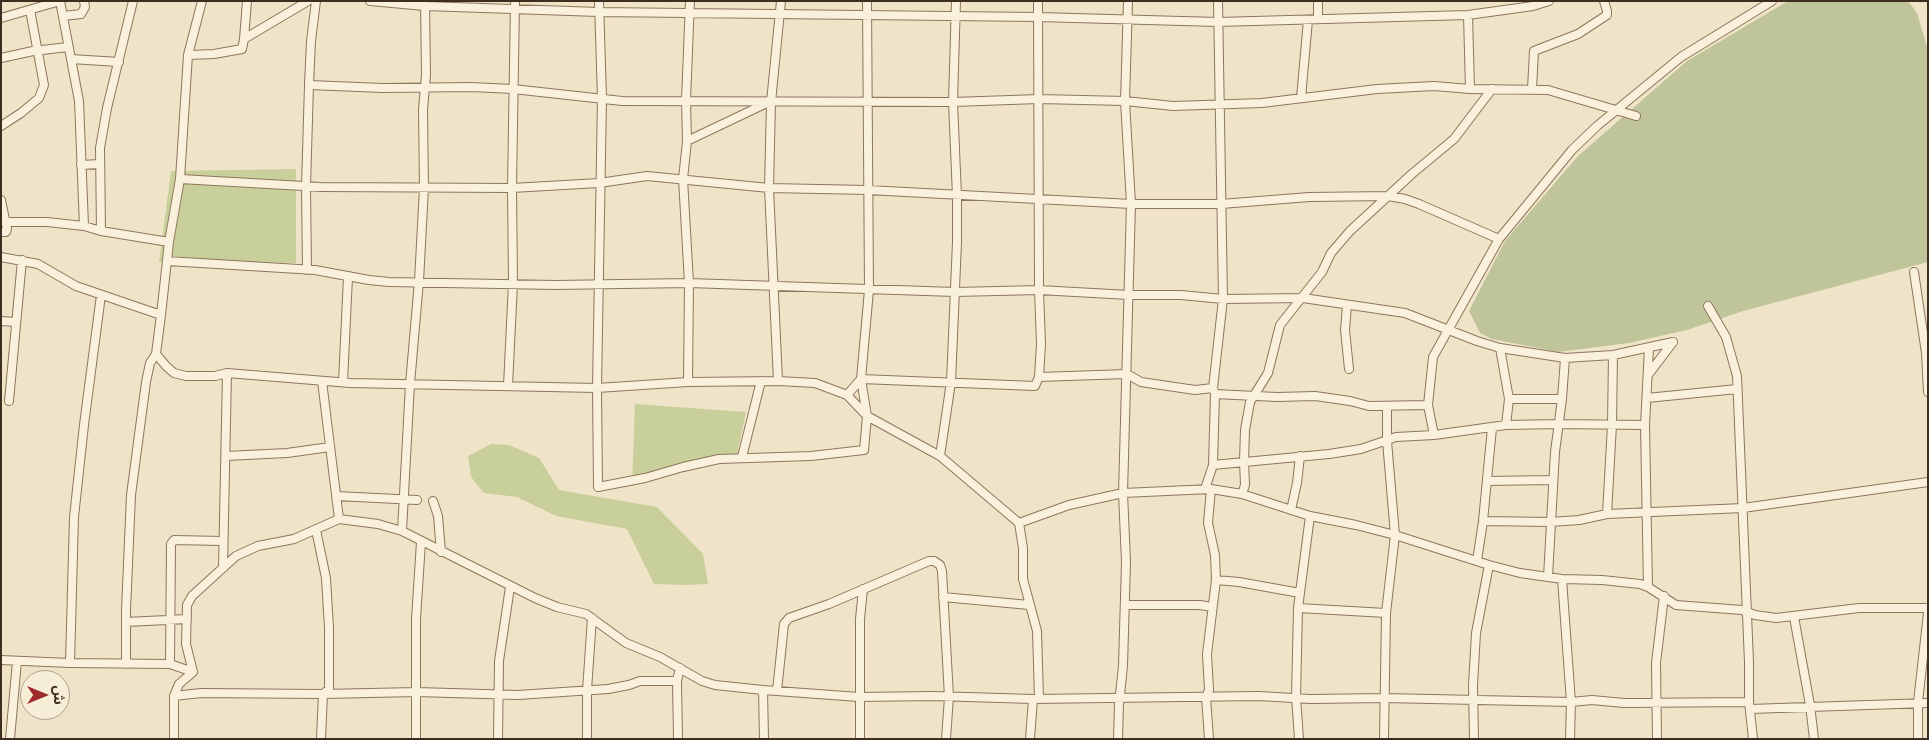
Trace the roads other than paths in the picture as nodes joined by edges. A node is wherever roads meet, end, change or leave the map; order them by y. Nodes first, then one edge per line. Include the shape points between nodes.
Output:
1 (60, 1) edge
2 (84, 1) edge
3 (133, 1) edge
4 (201, 1) edge
5 (246, 1) edge
6 (308, 1) edge
7 (316, 1) edge
8 (370, 1) edge
9 (599, 1) edge
10 (690, 1) edge
11 (781, 1) edge
12 (867, 1) edge
13 (956, 1) edge
14 (1038, 1) edge
15 (1128, 1) edge
16 (1218, 1) edge
17 (1318, 1) edge
18 (1549, 1) edge
19 (1604, 1) edge
20 (1769, 2) edge
21 (425, 4) edge
22 (514, 5) edge
23 (30, 10) junction
24 (599, 12) junction
25 (689, 14) junction
26 (779, 14) junction
27 (866, 15) junction
28 (1468, 15) junction
29 (63, 16) junction
30 (955, 16) junction
31 (1038, 17) junction
32 (1, 18) edge
33 (1128, 19) junction
34 (1318, 19) junction
35 (1308, 20) junction
36 (1218, 22) junction
37 (244, 39) junction
38 (68, 47) junction
39 (38, 50) junction
40 (188, 55) junction
41 (1, 58) edge
42 (71, 59) junction
43 (119, 62) junction
44 (309, 85) junction
45 (425, 88) junction
46 (513, 89) junction
47 (1470, 89) junction
48 (1492, 89) junction
49 (1532, 89) junction
50 (602, 98) junction
51 (1301, 98) junction
52 (1038, 99) junction
53 (686, 100) junction
54 (1125, 101) junction
55 (771, 102) junction
56 (867, 102) junction
57 (953, 102) junction
58 (1219, 105) junction
59 (1617, 110) junction
60 (1636, 116) dead end
61 (1, 126) edge
62 (687, 141) junction
63 (100, 164) junction
64 (81, 165) junction
65 (180, 179) junction
66 (683, 179) junction
67 (599, 183) junction
68 (306, 186) junction
69 (424, 188) junction
70 (512, 188) junction
71 (769, 188) junction
72 (868, 190) junction
73 (957, 196) junction
74 (1388, 196) junction
75 (1038, 199) junction
76 (1, 200) edge
77 (1132, 204) junction
78 (1220, 204) junction
79 (7, 222) junction
80 (84, 226) junction
81 (101, 231) junction
82 (1, 232) edge
83 (1499, 239) junction
84 (169, 242) junction
85 (1, 257) edge
86 (22, 260) junction
87 (168, 261) junction
88 (307, 270) junction
89 (1914, 272) dead end
90 (348, 277) junction
91 (419, 281) junction
92 (513, 283) junction
93 (688, 283) junction
94 (600, 284) junction
95 (773, 287) junction
96 (869, 290) junction
97 (1039, 290) junction
98 (955, 292) junction
99 (1129, 294) junction
100 (101, 295) junction
101 (1223, 298) junction
102 (1302, 298) junction
103 (1348, 305) junction
104 (1708, 306) dead end
105 (161, 315) junction
106 (1, 321) edge
107 (16, 322) junction
108 (1448, 329) junction
109 (1500, 348) junction
110 (1649, 348) junction
111 (1927, 353) edge
112 (156, 354) junction
113 (1613, 355) junction
114 (1565, 358) junction
115 (1348, 369) dead end
116 (227, 373) junction
117 (1127, 374) junction
118 (1648, 375) junction
119 (1039, 377) junction
120 (861, 379) junction
121 (322, 381) junction
122 (761, 381) junction
123 (778, 381) junction
124 (343, 382) junction
125 (688, 382) junction
126 (951, 382) junction
127 (410, 384) junction
128 (508, 386) junction
129 (597, 388) junction
130 (1737, 389) junction
131 (1214, 391) junction
132 (1928, 392) edge
133 (847, 394) junction
134 (1254, 396) junction
135 (1646, 398) junction
136 (1509, 399) junction
137 (1562, 399) junction
138 (9, 401) dead end
139 (1428, 405) junction
140 (1387, 406) junction
141 (867, 416) junction
142 (1558, 424) junction
143 (1506, 425) junction
144 (1612, 425) junction
145 (1645, 425) junction
146 (1492, 428) junction
147 (1434, 434) junction
148 (1387, 441) junction
149 (330, 446) junction
150 (226, 456) junction
151 (940, 456) junction
152 (1300, 456) junction
153 (742, 457) junction
154 (1244, 461) junction
155 (1213, 464) junction
156 (1552, 480) junction
157 (1487, 481) junction
158 (1928, 482) edge
159 (1208, 489) junction
160 (1123, 493) junction
161 (1242, 494) junction
162 (336, 496) junction
163 (404, 500) junction
164 (417, 500) dead end
165 (433, 501) dead end
166 (1743, 508) junction
167 (1291, 510) junction
168 (1646, 512) junction
169 (1607, 514) junction
170 (1310, 516) junction
171 (339, 519) junction
172 (1483, 521) junction
173 (1551, 522) junction
174 (1019, 523) junction
175 (316, 530) junction
176 (402, 531) junction
177 (1395, 535) junction
178 (222, 541) junction
179 (421, 542) junction
180 (440, 552) junction
181 (1477, 561) junction
182 (1489, 565) junction
183 (223, 568) junction
184 (1548, 577) junction
185 (1562, 579) junction
186 (1216, 580) junction
187 (510, 587) junction
188 (1648, 587) junction
189 (863, 588) junction
190 (1300, 593) junction
191 (1664, 596) junction
192 (943, 597) junction
193 (1029, 605) junction
194 (1125, 605) junction
195 (1212, 607) junction
196 (1298, 608) junction
197 (1928, 608) edge
198 (1747, 610) junction
199 (1386, 613) junction
200 (1928, 614) edge
201 (1794, 617) junction
202 (592, 618) junction
203 (187, 619) junction
204 (169, 620) junction
205 (126, 622) junction
206 (1, 660) edge
207 (17, 660) junction
208 (70, 664) junction
209 (126, 664) junction
210 (170, 664) junction
211 (680, 668) junction
212 (193, 672) junction
213 (678, 681) junction
214 (587, 690) junction
215 (763, 690) junction
216 (417, 692) junction
217 (778, 692) junction
218 (323, 694) junction
219 (500, 694) junction
220 (174, 696) junction
221 (1120, 696) junction
222 (859, 697) junction
223 (950, 697) junction
224 (1206, 697) junction
225 (1296, 698) junction
226 (1384, 698) junction
227 (1036, 699) junction
228 (1474, 700) junction
229 (1571, 702) junction
230 (1656, 702) junction
231 (1918, 702) junction
232 (1928, 703) edge
233 (1749, 705) junction
234 (1810, 706) junction
235 (10, 739) edge
236 (174, 739) edge
237 (321, 739) edge
238 (416, 739) edge
239 (498, 739) edge
240 (587, 739) edge
241 (678, 739) edge
242 (764, 739) edge
243 (860, 739) edge
244 (946, 739) edge
245 (1030, 739) edge
246 (1118, 739) edge
247 (1208, 739) edge
248 (1299, 739) edge
249 (1384, 739) edge
250 (1474, 739) edge
251 (1570, 739) edge
252 (1657, 739) edge
253 (1753, 739) edge
254 (1814, 739) edge
255 (1918, 739) edge

1 - 23 street
1 - 29 street
2 - 29 street via 81,14
3 - 43 street
4 - 40 street
5 - 37 street
6 - 37 street
7 - 44 street
8 - 21 street
9 - 24 street
10 - 25 street
11 - 26 street
12 - 27 street
13 - 30 street
14 - 31 street
15 - 33 street
16 - 36 street
17 - 34 street
18 - 28 street
19 - 49 street via 1607,14 1578,34 1534,51
20 - 59 street via 1681,57
21 - 22 street
21 - 45 street
22 - 24 street
22 - 46 street
23 - 32 street
23 - 39 street
24 - 25 street
24 - 50 street
25 - 26 street
25 - 53 street
26 - 27 street
26 - 55 street
27 - 30 street
27 - 56 street
28 - 34 street
28 - 47 street
29 - 38 street
30 - 31 street
30 - 57 street
31 - 33 street
31 - 52 street
33 - 36 street
33 - 54 street
34 - 35 street
35 - 36 street
35 - 51 street
36 - 58 street
37 - 40 street via 242,49
38 - 39 street
38 - 42 street
39 - 41 street
39 - 61 street via 44,85 39,98
40 - 65 street
42 - 43 street
42 - 64 street via 79,101
43 - 63 street via 107,108
44 - 45 street
44 - 68 street
45 - 46 street
45 - 69 street
46 - 50 street
46 - 70 street
47 - 48 street
47 - 51 street via 1434,86 1389,88
48 - 49 street
48 - 74 street via 1454,139
49 - 59 street
50 - 53 street via 622,101
50 - 67 street
51 - 58 street
52 - 54 street
52 - 57 street
52 - 75 street
53 - 55 street
53 - 62 street
54 - 58 street via 1173,106
54 - 77 street
55 - 56 street
55 - 62 street
55 - 71 street
56 - 57 street
56 - 72 street
57 - 73 street
58 - 78 street
59 - 60 street
59 - 83 street via 1572,150
62 - 66 street
63 - 64 street
63 - 81 street
64 - 80 street
65 - 68 street
65 - 84 street
66 - 67 street via 647,176
66 - 71 street
66 - 93 street
67 - 70 street
67 - 94 street
68 - 69 street
68 - 88 street
69 - 70 street
69 - 91 street
70 - 92 street
71 - 72 street
71 - 95 street
72 - 73 street
72 - 96 street
73 - 75 street
73 - 98 street
74 - 78 street via 1309,197
74 - 83 street via 1419,204
74 - 102 street via 1331,253 1322,272
75 - 77 street
75 - 97 street
76 - 79 street
77 - 78 street
77 - 99 street
78 - 101 street
79 - 80 street
79 - 82 street via 6,232
80 - 81 street
81 - 84 street
83 - 108 street
84 - 87 street
85 - 86 street
86 - 100 street via 38,264 76,286
86 - 107 street
87 - 88 street
87 - 105 street
88 - 90 street
89 - 111 street
90 - 91 street
90 - 124 street
91 - 92 street
91 - 127 street
92 - 94 street
92 - 128 street
93 - 94 street
93 - 95 street
93 - 125 street
94 - 129 street
95 - 96 street
95 - 123 street
96 - 98 street
96 - 120 street
97 - 98 street
97 - 99 street
97 - 119 street
98 - 126 street
99 - 101 street
99 - 117 street
100 - 105 street
100 - 208 street via 74,517
101 - 102 street
101 - 131 street
102 - 103 street
102 - 134 street via 1280,325 1268,373
103 - 108 street via 1405,313
103 - 115 street via 1345,330
104 - 130 street via 1726,337
105 - 112 street
106 - 107 street
107 - 138 street
108 - 109 street
108 - 139 street via 1433,357
109 - 114 street
109 - 136 street
110 - 113 street
110 - 118 street
110 - 118 street via 1673,342
111 - 132 street
112 - 116 street via 174,373 200,377
112 - 205 street via 150,363 131,500
113 - 114 street
113 - 144 street
114 - 137 street
116 - 121 street
116 - 150 street
117 - 119 street
117 - 131 street via 1137,380 1166,386
117 - 160 street
118 - 135 street
119 - 126 street via 1035,386
120 - 126 street
120 - 133 street
120 - 141 street
121 - 124 street
121 - 149 street
122 - 123 street
122 - 125 street
122 - 153 street
123 - 133 street via 815,383
124 - 127 street
125 - 129 street
126 - 151 street
127 - 128 street
127 - 163 street
128 - 129 street
129 - 153 street via 598,487 700,463
130 - 135 street
130 - 166 street
131 - 134 street
131 - 155 street
133 - 141 street
134 - 140 street via 1315,396
134 - 154 street via 1245,430
135 - 145 street
136 - 137 street
136 - 143 street
137 - 142 street
139 - 140 street
139 - 147 street
140 - 148 street
141 - 151 street
141 - 153 street via 864,450 811,456
142 - 143 street
142 - 144 street
142 - 156 street
143 - 146 street
144 - 145 street
144 - 169 street
145 - 168 street
146 - 147 street
146 - 157 street
147 - 148 street via 1396,437
148 - 152 street via 1361,449
148 - 177 street
149 - 150 street
149 - 162 street
150 - 178 street
151 - 174 street
152 - 154 street
152 - 167 street
154 - 155 street
154 - 161 street
155 - 159 street
156 - 157 street
156 - 173 street
157 - 172 street
158 - 166 street
159 - 160 street
159 - 161 street
159 - 186 street via 1208,523
160 - 174 street via 1070,505
160 - 194 street
161 - 167 street
162 - 163 street
162 - 171 street
163 - 164 street
163 - 176 street
165 - 180 street via 438,516
166 - 168 street
166 - 198 street
167 - 170 street
168 - 169 street
168 - 188 street
169 - 173 street
170 - 177 street
170 - 190 street
171 - 175 street
171 - 176 street
172 - 173 street
172 - 181 street
173 - 184 street
174 - 193 street via 1023,579
175 - 183 street via 294,539 258,546 236,556
175 - 218 street via 328,596 329,689
176 - 179 street
177 - 181 street
177 - 199 street
178 - 183 street
178 - 204 street via 172,541
179 - 180 street
179 - 216 street via 416,619
180 - 187 street
181 - 182 street
182 - 184 street
182 - 228 street via 1476,633
183 - 203 street via 192,596
184 - 185 street
185 - 188 street via 1602,580
185 - 229 street
186 - 190 street
186 - 195 street
187 - 202 street
187 - 219 street via 499,661
188 - 191 street
189 - 192 street via 934,561 940,564
189 - 217 street via 784,622
189 - 222 street
190 - 196 street
191 - 198 street via 1676,605
191 - 230 street via 1656,663
192 - 193 street
192 - 223 street
193 - 227 street via 1037,631
194 - 195 street
194 - 221 street
195 - 224 street via 1207,654 1209,690
196 - 199 street
196 - 225 street
197 - 201 street via 1859,608
198 - 201 street via 1764,617
198 - 233 street
199 - 226 street
200 - 231 street
201 - 234 street
202 - 211 street via 626,643
202 - 214 street
203 - 204 street
203 - 212 street via 186,644
204 - 205 street
204 - 210 street
205 - 209 street
206 - 207 street
207 - 208 street
207 - 235 street
208 - 209 street
209 - 210 street
210 - 212 street
211 - 213 street
211 - 215 street via 715,685
212 - 220 street via 179,684
213 - 214 street via 640,681 608,689
213 - 241 street
214 - 219 street
214 - 240 street
215 - 217 street
215 - 242 street
216 - 218 street
216 - 219 street
216 - 238 street
217 - 222 street
218 - 220 street
218 - 237 street
219 - 239 street
220 - 236 street
221 - 224 street
221 - 227 street
221 - 246 street
222 - 223 street
222 - 243 street
223 - 227 street
223 - 244 street
224 - 225 street
224 - 247 street
225 - 226 street
225 - 248 street
226 - 228 street
226 - 249 street
227 - 245 street
228 - 229 street
228 - 250 street
229 - 230 street
229 - 251 street
230 - 233 street
230 - 252 street
231 - 232 street
231 - 234 street
231 - 255 street
233 - 234 street
233 - 253 street
234 - 254 street

